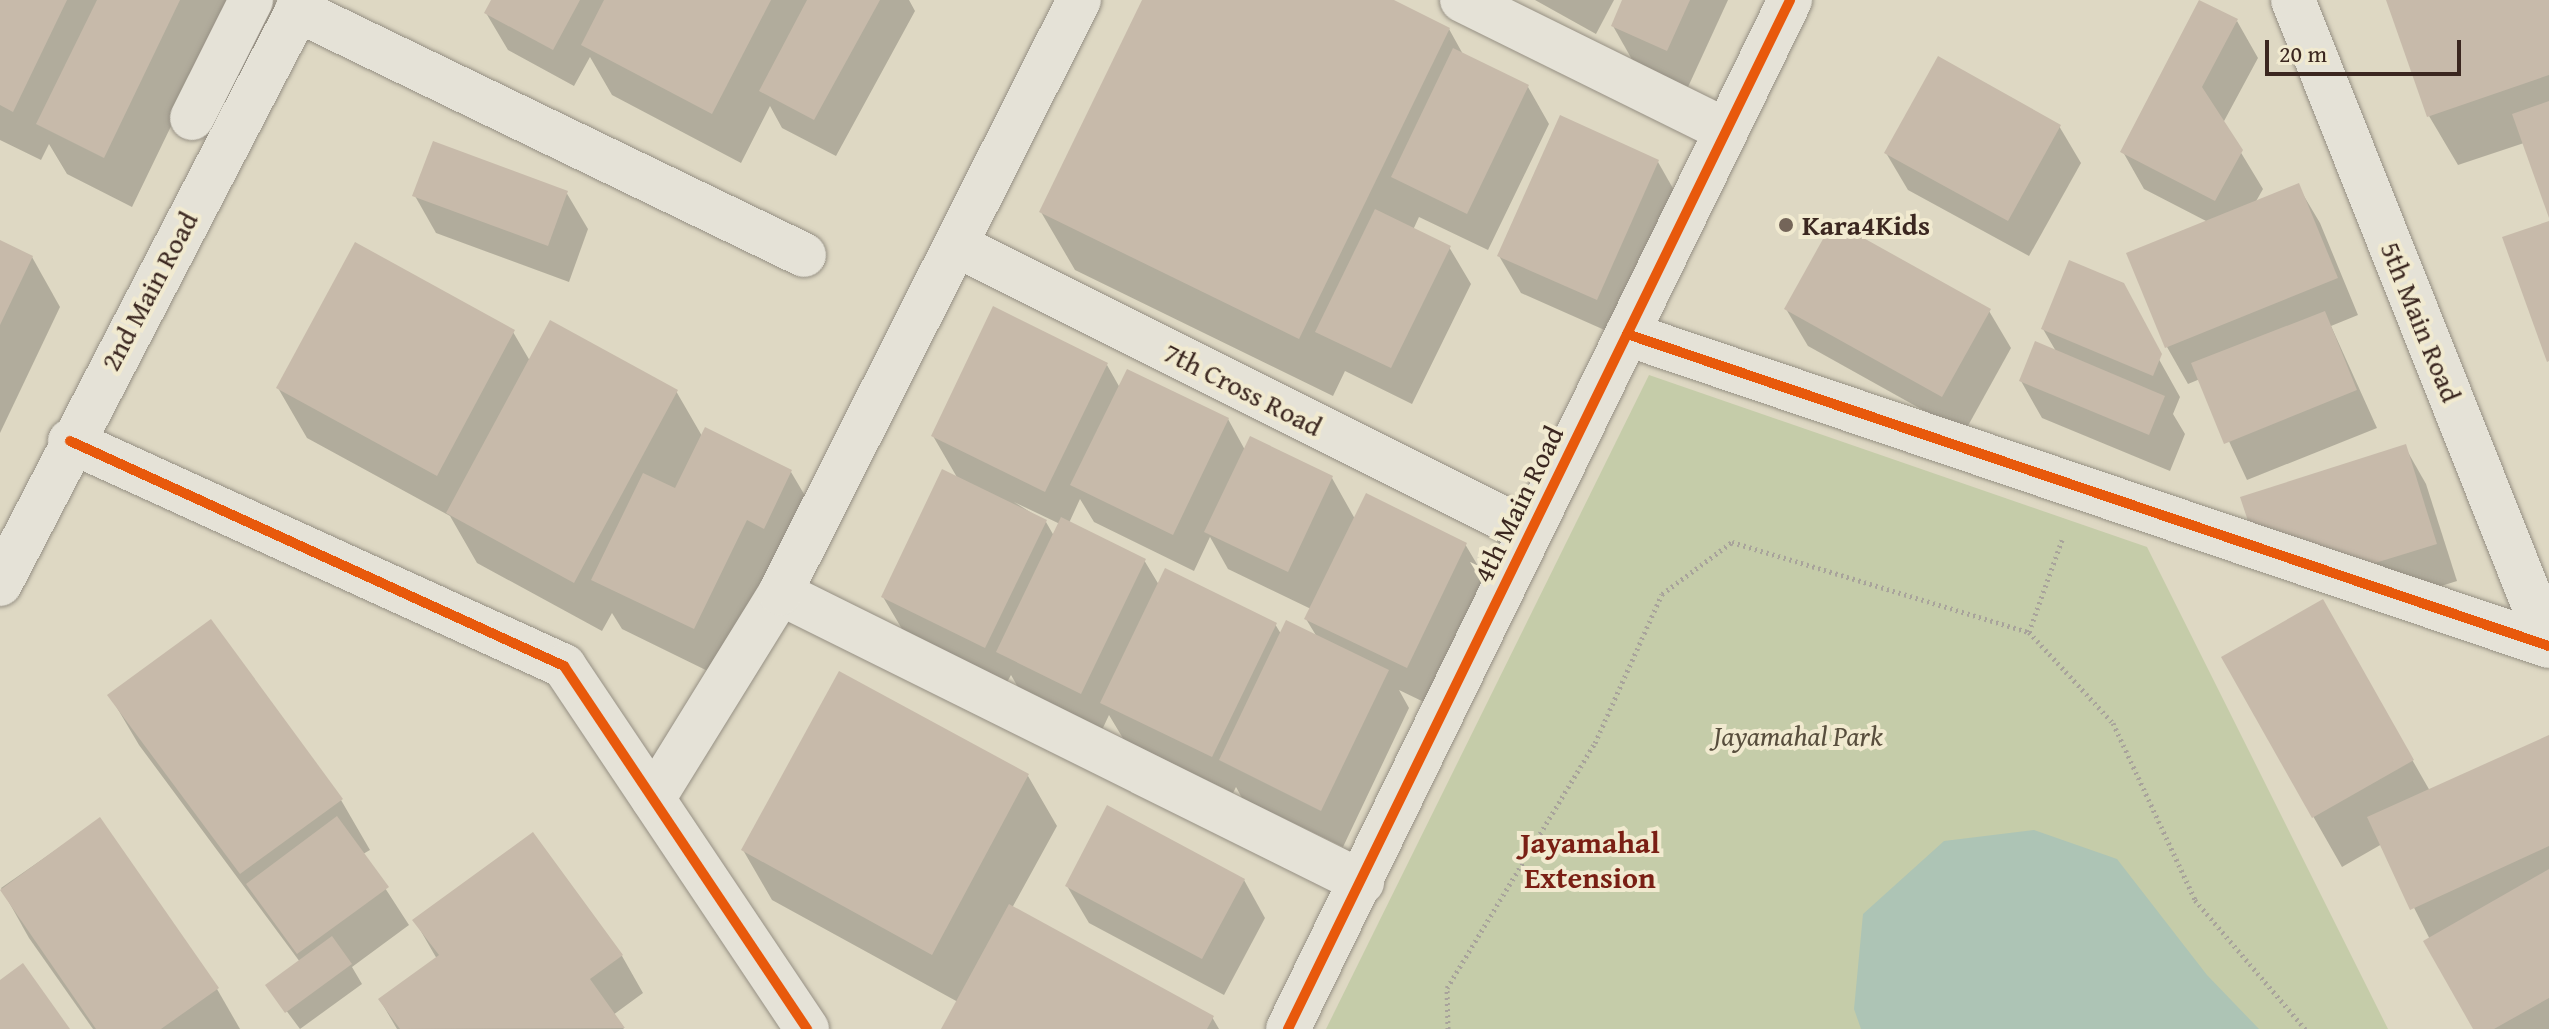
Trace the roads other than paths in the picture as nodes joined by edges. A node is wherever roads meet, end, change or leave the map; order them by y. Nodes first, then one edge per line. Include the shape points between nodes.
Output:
1 (251, 0) edge
2 (1079, 0) edge
3 (1462, 0) edge
4 (1790, 0) edge
5 (2293, 0) edge
6 (300, 5) edge
7 (192, 118) dead end
8 (1725, 130) junction
9 (956, 245) junction
10 (804, 255) dead end
11 (1627, 334) junction
12 (70, 441) junction
13 (1530, 532) junction
14 (0, 584) edge
15 (780, 593) junction
16 (2549, 645) edge
17 (653, 799) junction
18 (1362, 882) junction
19 (807, 1029) edge
20 (1288, 1029) edge

1 - 7 street
2 - 9 street
3 - 8 street
4 - 8 street, 4th Main Road
5 - 16 street, 5th Main Road
6 - 10 street
6 - 12 street, 2nd Main Road
8 - 11 street, 4th Main Road
9 - 13 street, 7th Cross Road
9 - 15 street
11 - 13 street, 4th Main Road
11 - 16 street
12 - 14 street, 2nd Main Road
12 - 17 street via 564,666
13 - 18 street, 4th Main Road
15 - 17 street
15 - 18 street
17 - 19 street
18 - 20 street, 4th Main Road

